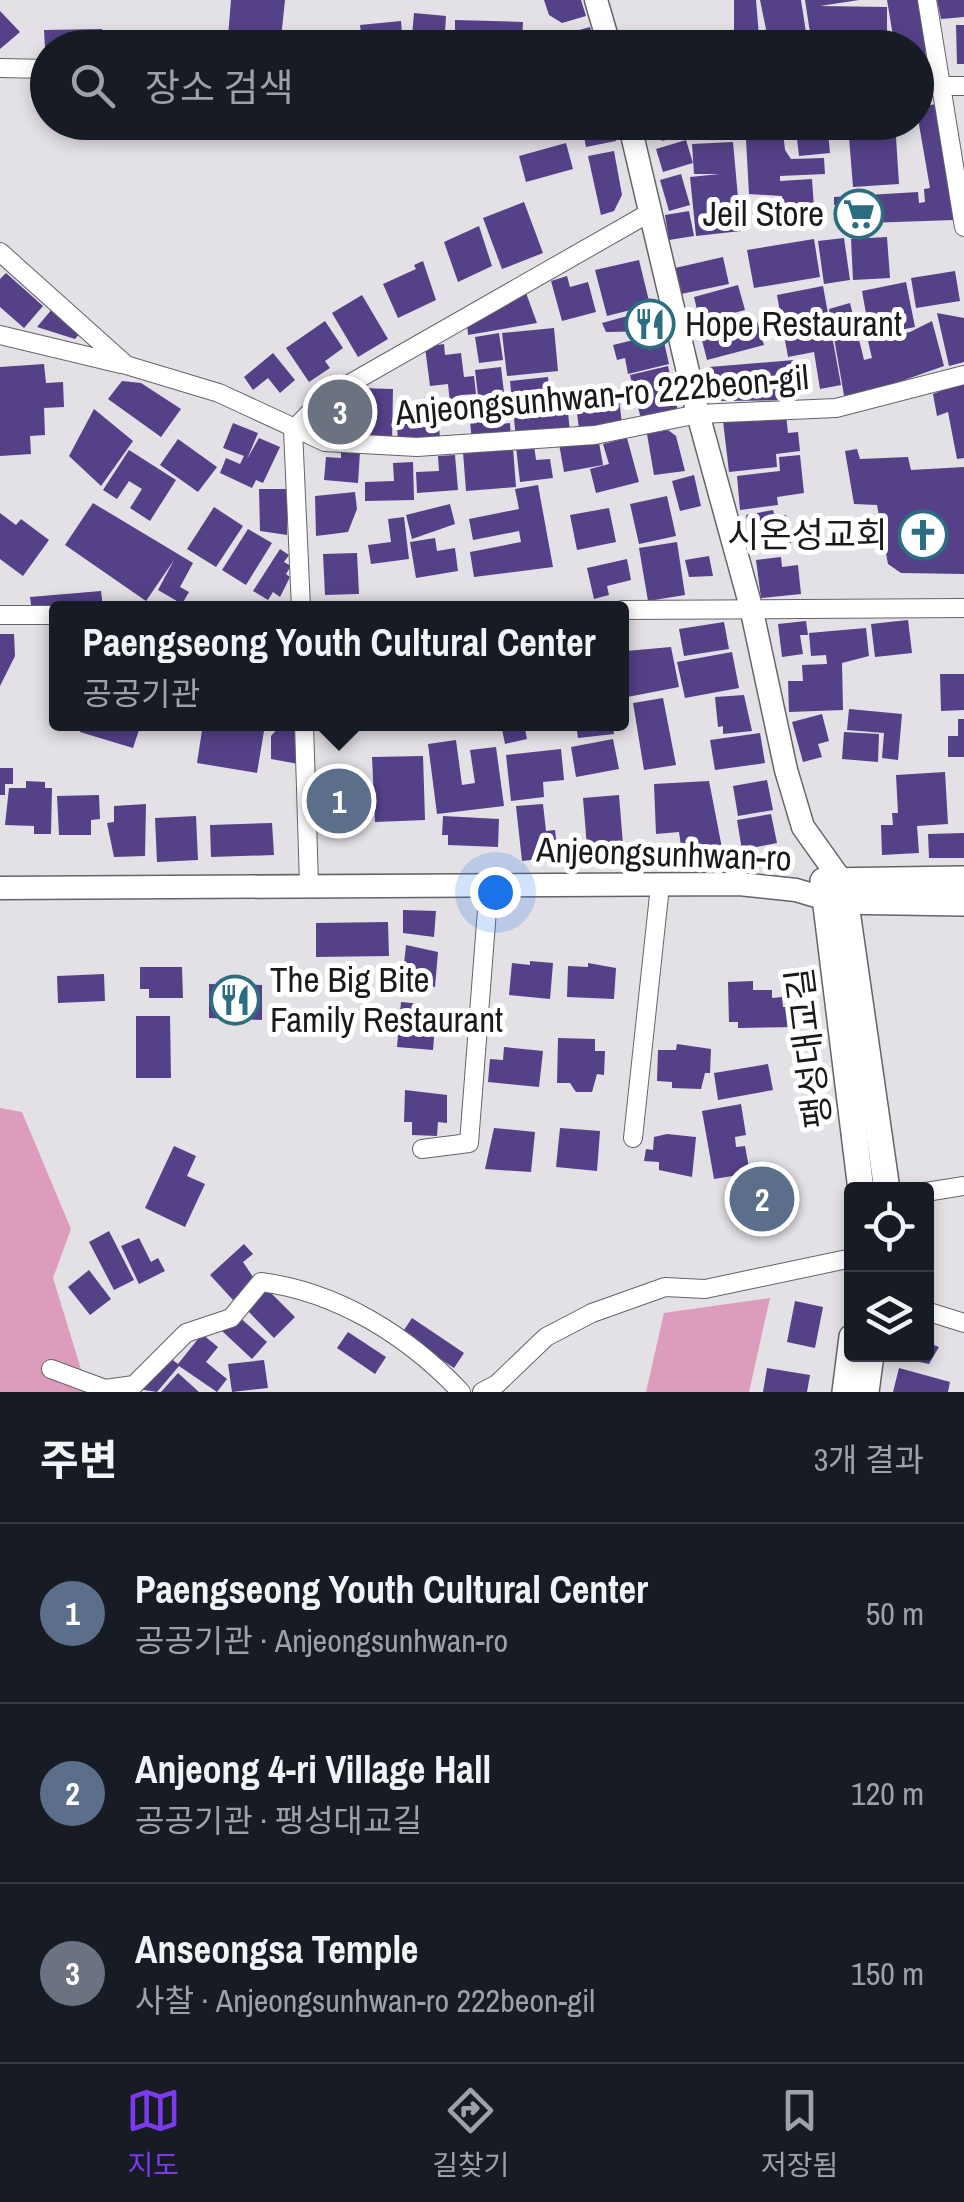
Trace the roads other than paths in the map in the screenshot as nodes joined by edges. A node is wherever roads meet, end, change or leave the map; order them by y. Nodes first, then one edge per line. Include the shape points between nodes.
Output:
1 (596, 0) edge
2 (927, 0) edge
3 (605, 30) edge
4 (931, 30) edge
5 (934, 50) edge
6 (0, 68) edge
7 (30, 69) edge
8 (934, 86) edge
9 (939, 86) junction
10 (964, 86) edge
11 (633, 140) edge
12 (649, 214) junction
13 (964, 227) edge
14 (0, 252) edge
15 (0, 335) edge
16 (126, 365) junction
17 (964, 374) edge
18 (698, 414) junction
19 (293, 430) junction
20 (301, 601) edge
21 (751, 607) junction
22 (964, 608) edge
23 (629, 610) edge
24 (0, 615) edge
25 (49, 615) edge
26 (304, 731) edge
27 (964, 880) edge
28 (309, 884) junction
29 (489, 884) junction
30 (660, 886) junction
31 (0, 888) edge
32 (835, 892) junction
33 (964, 903) edge
34 (633, 1138) dead end
35 (422, 1149) dead end
36 (860, 1182) edge
37 (886, 1182) edge
38 (964, 1186) edge
39 (934, 1191) edge
40 (844, 1260) edge
41 (934, 1314) edge
42 (964, 1324) edge
43 (848, 1362) edge
44 (870, 1362) edge
45 (52, 1369) dead end
46 (461, 1392) edge
47 (482, 1392) edge
48 (844, 1392) edge
49 (866, 1392) edge

1 - 3 street
2 - 4 street
5 - 9 street
6 - 7 street
8 - 9 street
9 - 10 street
9 - 13 street
11 - 12 street
12 - 18 street
12 - 19 street via 323,398
14 - 16 street, Anjeongsunhwan-ro 222beon-gil
15 - 16 street
16 - 19 street, Anjeongsunhwan-ro 222beon-gil via 219,394
17 - 18 street, Anjeongsunhwan-ro 222beon-gil via 836,408
18 - 19 street, Anjeongsunhwan-ro 222beon-gil via 595,435 417,447 325,442
18 - 21 street
19 - 20 street
21 - 22 street
21 - 23 street
21 - 32 street via 803,827
24 - 25 street
26 - 28 street
27 - 32 main road
28 - 29 street, Anjeongsunhwan-ro
28 - 31 street, Anjeongsunhwan-ro
29 - 30 street, Anjeongsunhwan-ro
29 - 35 street via 469,1143
30 - 32 street, Anjeongsunhwan-ro
30 - 34 street
32 - 33 main road, Anjeongsunhwan-ro
32 - 36 main road, 팽성대교길
32 - 37 main road
38 - 39 street
40 - 47 street via 705,1289 665,1288 592,1313 546,1337
41 - 42 street
43 - 48 main road
44 - 49 main road
45 - 46 street via 105,1389 134,1385 186,1332 231,1318 262,1282 348,1306 414,1349

